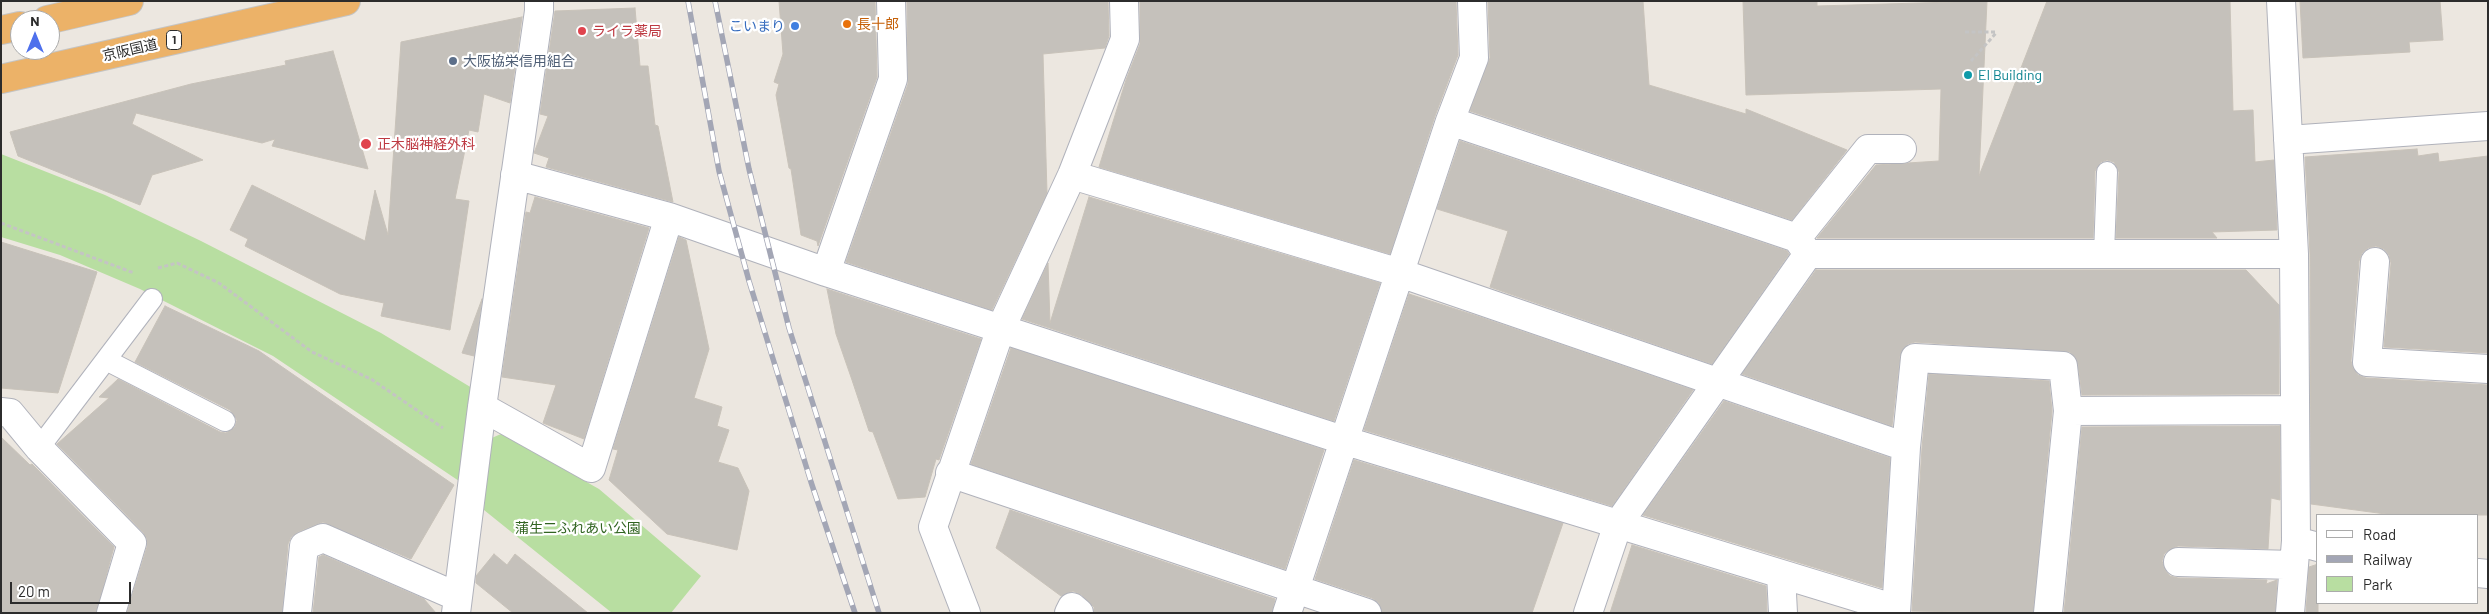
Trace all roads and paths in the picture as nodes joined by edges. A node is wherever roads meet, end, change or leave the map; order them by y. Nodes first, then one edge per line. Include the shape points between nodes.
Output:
1 (129, 1) edge
2 (346, 1) edge
3 (539, 1) edge
4 (891, 1) edge
5 (1124, 1) edge
6 (1472, 1) edge
7 (2281, 1) edge
8 (61, 12) edge
9 (1965, 32) dead end
10 (1971, 61) dead end
11 (1, 79) edge
12 (1450, 121) junction
13 (2488, 126) edge
14 (2288, 140) junction
15 (1902, 148) dead end
16 (2107, 172) dead end
17 (515, 175) junction
18 (1072, 175) junction
19 (669, 217) junction
20 (1, 223) edge
21 (1802, 246) junction
22 (2104, 254) junction
23 (2294, 254) junction
24 (2376, 262) dead end
25 (151, 272) dead end
26 (826, 272) junction
27 (1400, 273) junction
28 (143, 276) dead end
29 (152, 299) dead end
30 (1001, 328) junction
31 (106, 360) junction
32 (2488, 370) edge
33 (1718, 383) junction
34 (482, 407) junction
35 (2294, 410) junction
36 (2068, 411) junction
37 (1, 412) edge
38 (225, 421) dead end
39 (1346, 441) junction
40 (1906, 447) junction
41 (38, 448) junction
42 (477, 450) junction
43 (950, 473) junction
44 (1618, 524) junction
45 (2302, 551) edge
46 (2178, 562) dead end
47 (1781, 574) junction
48 (1291, 601) edge
49 (457, 605) edge
50 (1896, 611) edge
51 (111, 613) edge
52 (298, 613) edge
53 (966, 613) edge
54 (1070, 613) edge
55 (1079, 613) edge
56 (1367, 613) edge
57 (1588, 613) edge
58 (1783, 613) edge
59 (2048, 613) edge
60 (2290, 613) edge

1 - 8 highway
2 - 11 highway, 京阪国道 / 1
3 - 17 street
4 - 26 street via 893,79
5 - 18 street via 1125,39
6 - 12 street via 1474,58
7 - 14 street
9 - 10 path via 1997,32
12 - 21 street
12 - 27 street
13 - 14 street
14 - 23 street
15 - 21 street via 1868,148
16 - 22 lane
17 - 19 street
17 - 34 street
18 - 27 street
18 - 30 street
19 - 26 street
19 - 34 street via 591,468
20 - 28 path
21 - 22 street
21 - 33 street
22 - 23 street
23 - 35 street
24 - 32 street via 2367,362
25 - 42 path via 177,263 219,283 312,352 371,379
26 - 30 street
27 - 33 street
27 - 39 street
29 - 31 lane
30 - 39 street
30 - 43 street
31 - 38 lane
31 - 41 lane
33 - 40 street
33 - 44 street
34 - 42 street
35 - 36 street
35 - 45 street
36 - 40 street via 2062,366 1915,358
36 - 59 street
37 - 41 street via 10,413
39 - 44 street
39 - 48 street
40 - 50 street
41 - 51 street via 132,543
42 - 49 street
43 - 48 street
43 - 53 street via 933,527
44 - 47 street
44 - 57 street
45 - 46 street
45 - 60 street
47 - 50 street
47 - 58 street
48 - 56 street
49 - 52 street via 323,538 304,546
54 - 55 street via 1072,607

